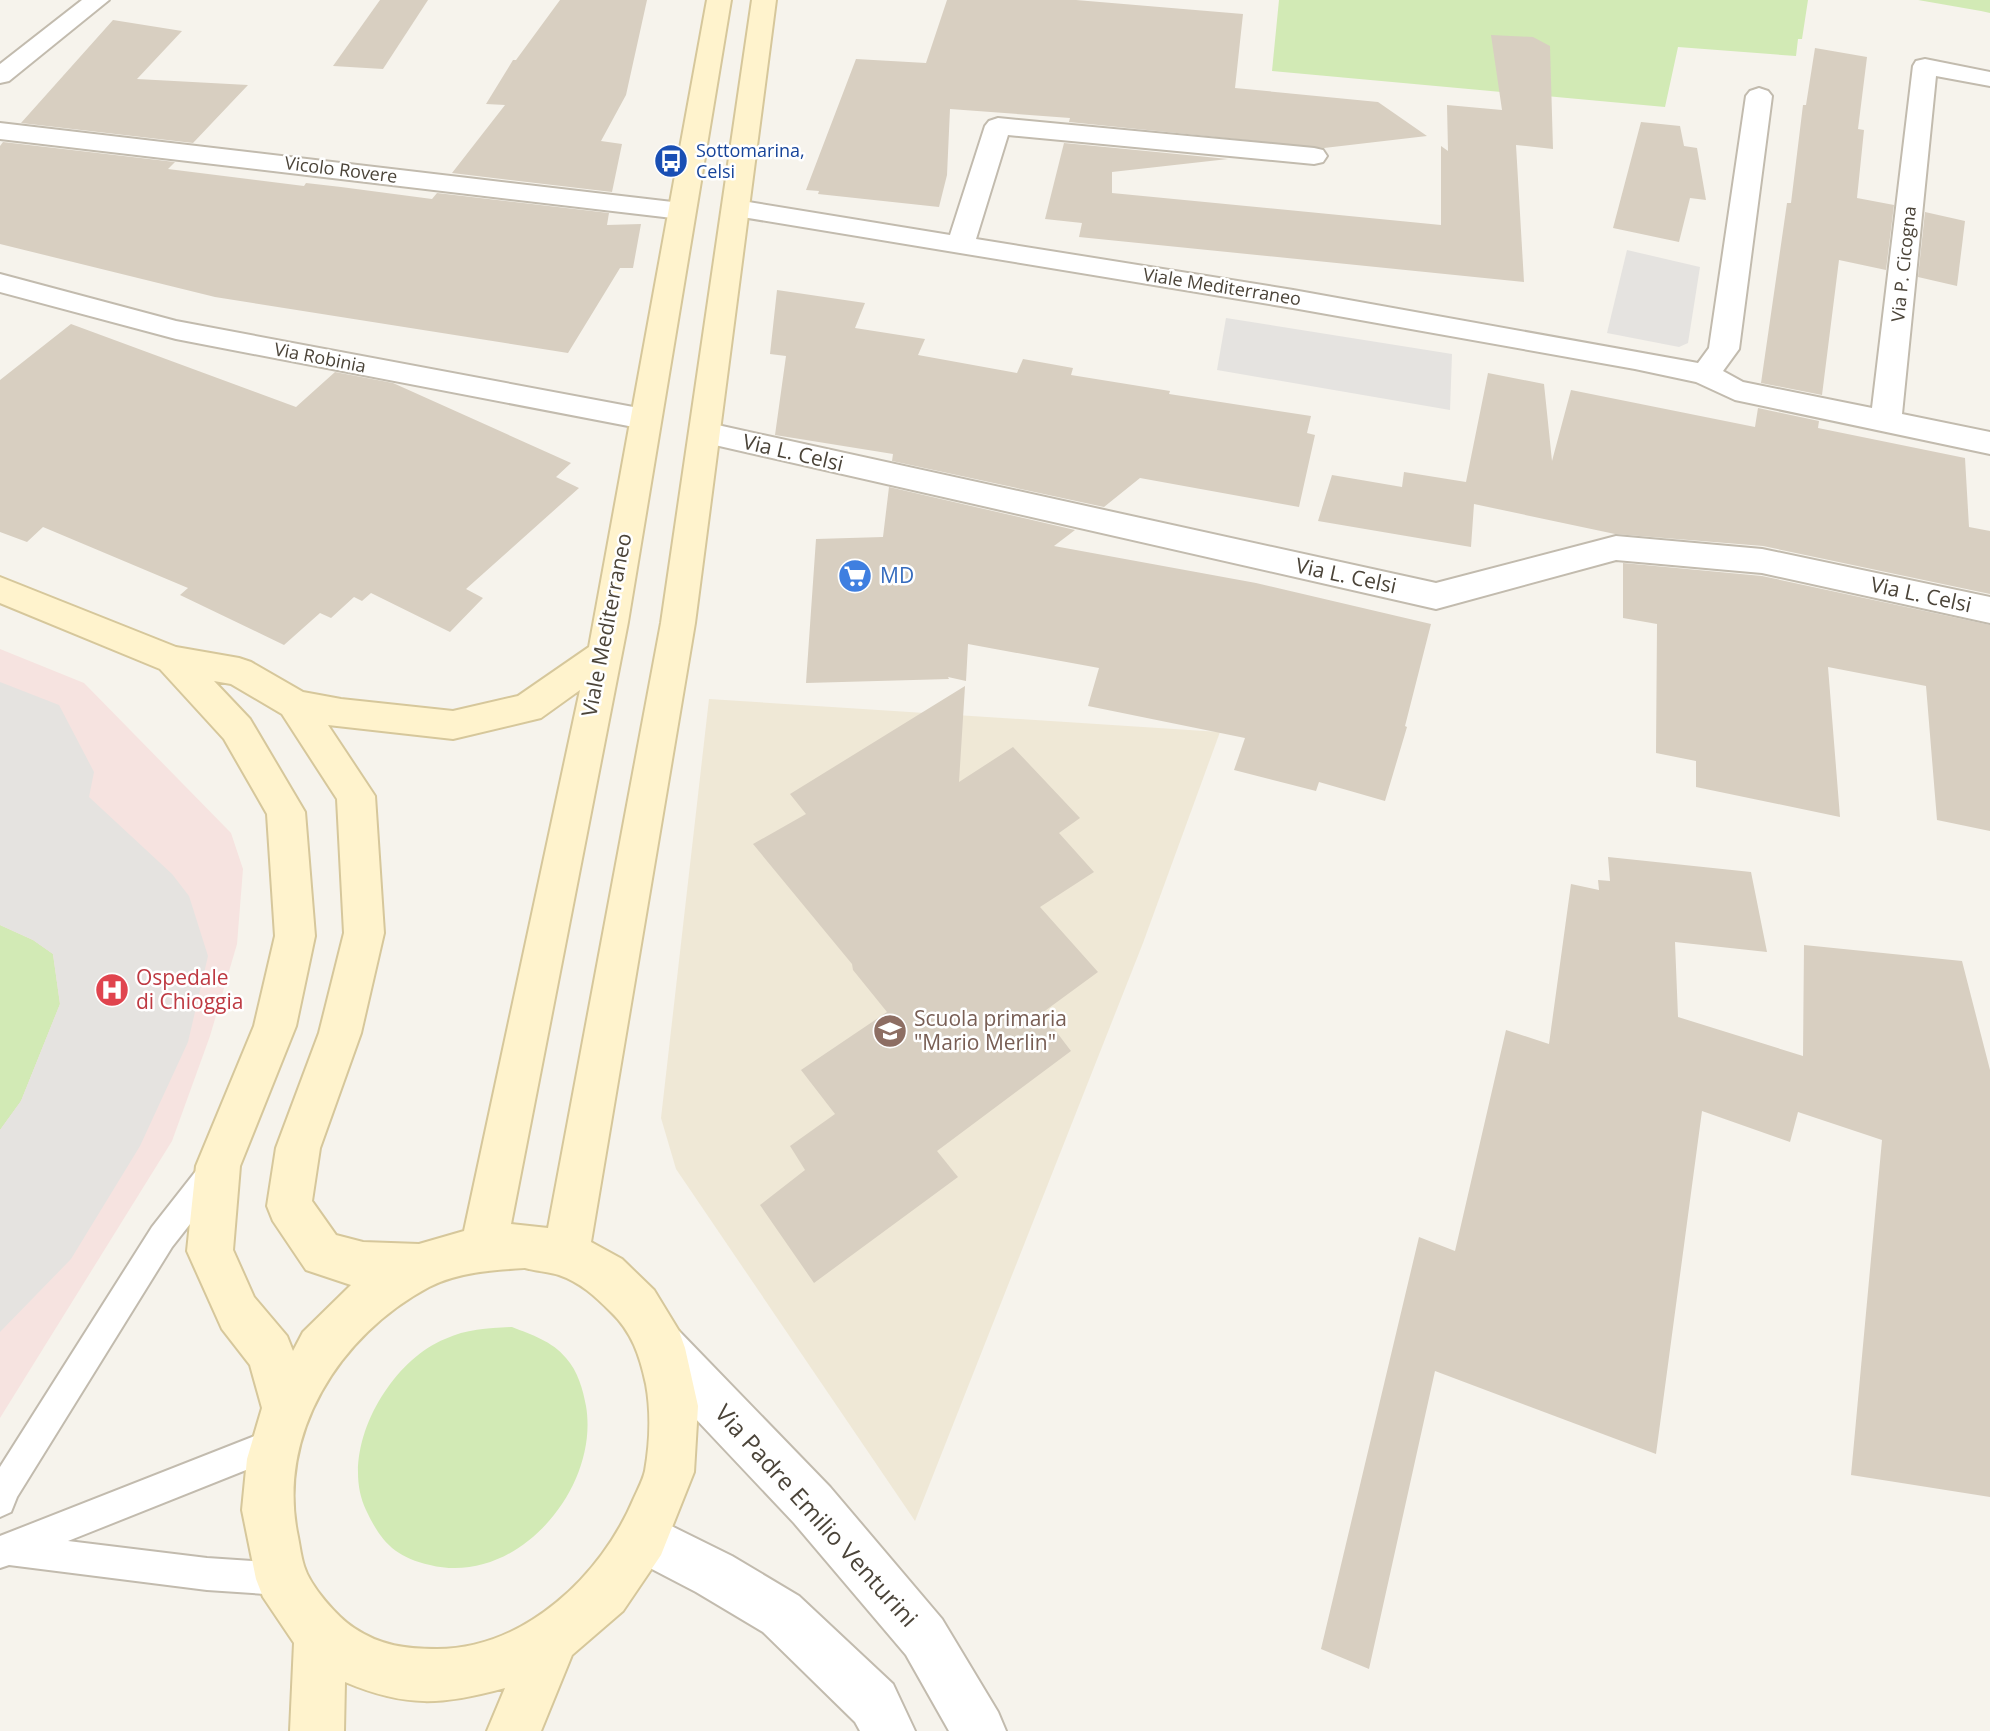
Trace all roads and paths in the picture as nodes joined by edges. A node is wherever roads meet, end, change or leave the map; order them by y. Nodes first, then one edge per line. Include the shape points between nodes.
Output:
1 (97, 0) edge
2 (719, 0) edge
3 (764, 0) edge
4 (0, 76) edge
5 (1990, 79) edge
6 (1759, 96) dead end
7 (0, 131) edge
8 (1314, 156) dead end
9 (736, 208) junction
10 (681, 211) junction
11 (961, 244) junction
12 (0, 283) edge
13 (1706, 374) junction
14 (644, 419) junction
15 (1886, 422) junction
16 (704, 433) junction
17 (1990, 443) edge
18 (0, 589) edge
19 (1990, 610) edge
20 (602, 656) junction
21 (172, 660) junction
22 (295, 705) junction
23 (218, 1166) junction
24 (482, 1248) junction
25 (566, 1254) junction
26 (419, 1267) junction
27 (662, 1348) junction
28 (281, 1425) junction
29 (0, 1500) edge
30 (643, 1537) junction
31 (4, 1551) edge
32 (281, 1579) junction
33 (320, 1636) junction
34 (553, 1637) junction
35 (317, 1731) edge
36 (514, 1731) edge
37 (888, 1731) edge
38 (979, 1731) edge

1 - 4 street
2 - 10 street, Viale Mediterraneo
3 - 9 street
5 - 15 street, Via P. Cicogna via 1925,66
6 - 13 street via 1724,349
7 - 10 street, Vicolo Rovere
8 - 11 street via 998,126
9 - 11 street, Viale Mediterraneo
9 - 16 street
10 - 14 street, Viale Mediterraneo
11 - 13 street, Viale Mediterraneo
12 - 14 street, Via Robinia via 176,330
13 - 15 street, Viale Mediterraneo via 1735,390
14 - 20 street, Viale Mediterraneo
15 - 17 street
16 - 19 street, Via L. Celsi via 1436,596 1616,548 1762,561
16 - 25 street via 678,624
18 - 21 street
20 - 22 street via 528,708 453,725
20 - 24 street, Viale Mediterraneo
21 - 22 street via 239,672
21 - 23 street via 237,729 286,812 295,936 275,1026
22 - 26 street via 356,796 364,933 340,1033 298,1148 289,1206 322,1254 363,1265
23 - 28 street via 210,1251 238,1313 270,1353
23 - 29 lane via 162,1237
24 - 25 street via 525,1245
24 - 26 street
25 - 27 street via 606,1275 638,1306
26 - 28 street via 366,1302 320,1349
27 - 30 street via 674,1406 669,1472
27 - 38 street, Via Padre Emilio Venturini via 812,1505 924,1637
28 - 31 lane
28 - 32 street via 271,1459 267,1510
30 - 34 street via 605,1593
30 - 37 street via 780,1614 874,1703
31 - 32 lane
32 - 33 street
33 - 34 street via 359,1662 405,1675 467,1672 505,1662
33 - 35 street
34 - 36 street

